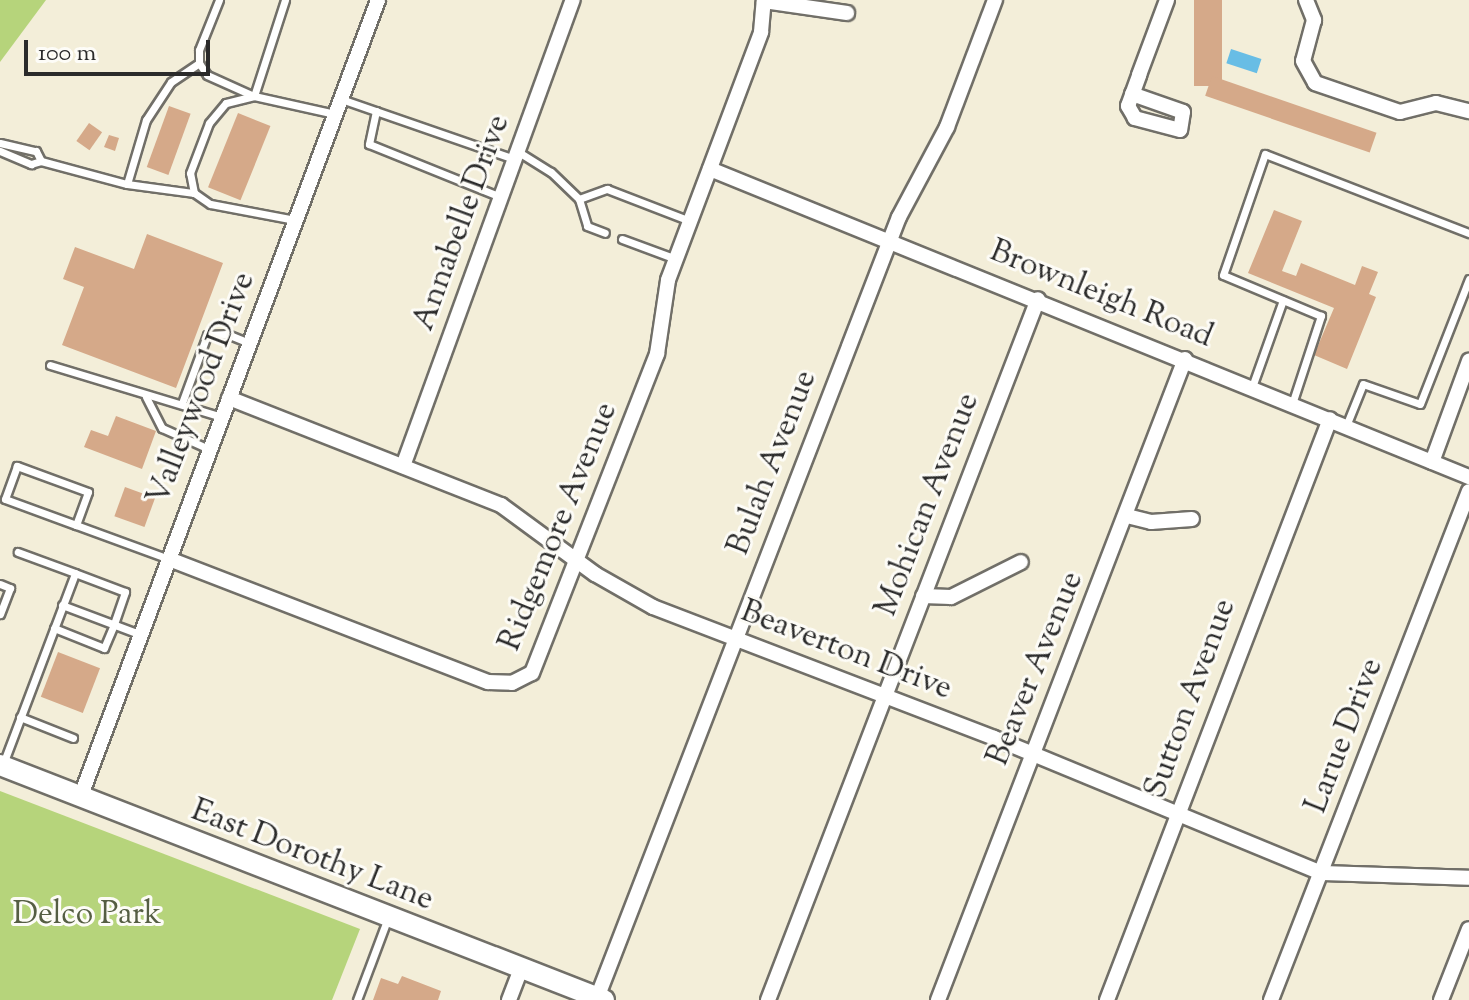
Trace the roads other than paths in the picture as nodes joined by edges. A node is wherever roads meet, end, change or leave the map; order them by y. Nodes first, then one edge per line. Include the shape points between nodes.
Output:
1 (219, 0) edge
2 (285, 0) edge
3 (378, 0) edge
4 (573, 0) edge
5 (764, 0) edge
6 (995, 0) edge
7 (1167, 0) edge
8 (1306, 0) edge
9 (847, 13) dead end
10 (199, 63) junction
11 (1132, 94) dead end
12 (254, 96) junction
13 (341, 99) junction
14 (376, 111) junction
15 (1469, 111) edge
16 (335, 114) junction
17 (0, 143) edge
18 (0, 151) edge
19 (516, 155) junction
20 (41, 161) junction
21 (710, 169) junction
22 (127, 184) junction
23 (194, 193) junction
24 (501, 197) junction
25 (579, 199) junction
26 (295, 220) junction
27 (690, 221) junction
28 (605, 233) dead end
29 (1469, 233) edge
30 (622, 239) dead end
31 (891, 239) junction
32 (676, 259) junction
33 (1469, 279) edge
34 (1038, 299) junction
35 (1283, 300) junction
36 (249, 343) junction
37 (1185, 359) junction
38 (1469, 361) edge
39 (50, 365) dead end
40 (1252, 387) junction
41 (146, 397) junction
42 (229, 398) junction
43 (182, 403) junction
44 (1292, 404) junction
45 (222, 417) junction
46 (1330, 419) junction
47 (1346, 426) junction
48 (209, 449) junction
49 (1432, 462) junction
50 (403, 466) junction
51 (1469, 477) edge
52 (1469, 491) edge
53 (1127, 516) junction
54 (1192, 519) dead end
55 (76, 525) junction
56 (18, 552) dead end
57 (169, 559) junction
58 (579, 562) junction
59 (1021, 562) dead end
60 (75, 573) junction
61 (0, 584) edge
62 (923, 596) junction
63 (62, 605) junction
64 (0, 614) edge
65 (114, 624) junction
66 (54, 628) junction
67 (139, 634) junction
68 (735, 639) junction
69 (884, 696) junction
70 (20, 717) junction
71 (73, 738) dead end
72 (1032, 754) junction
73 (1, 766) edge
74 (80, 798) junction
75 (1179, 813) junction
76 (1322, 873) junction
77 (1469, 878) edge
78 (388, 918) junction
79 (1469, 929) edge
80 (521, 968) junction
81 (601, 999) edge
82 (357, 1000) edge
83 (509, 1000) edge
84 (768, 1000) edge
85 (938, 1000) edge
86 (1107, 1000) edge
87 (1271, 1000) edge
88 (1441, 1000) edge

1 - 10 lane
2 - 12 lane
3 - 13 street, Valleywood Drive
4 - 19 street, Annabelle Drive
5 - 9 street
5 - 21 street, Ridgemore Avenue via 761,32
6 - 31 street, Bulah Avenue via 947,127
7 - 11 street
8 - 15 street via 1314,20 1303,61 1315,83 1400,112 1436,103
10 - 12 lane via 207,75
10 - 22 lane via 171,82 146,120
12 - 16 lane
12 - 23 lane via 226,103 209,123 190,173
13 - 14 lane
13 - 16 street, Valleywood Drive
14 - 19 lane
14 - 24 lane via 369,144
16 - 26 street, Valleywood Drive
17 - 20 lane via 36,151
18 - 20 lane via 31,164
19 - 24 street, Annabelle Drive
19 - 25 lane via 551,172 557,184
20 - 22 lane
21 - 27 street, Ridgemore Avenue
21 - 31 street, Brownleigh Road
22 - 23 lane
23 - 26 lane via 210,204 245,214 262,212
24 - 50 street, Annabelle Drive
25 - 27 lane via 607,189
25 - 28 lane via 587,226
26 - 36 street, Valleywood Drive
27 - 32 street, Ridgemore Avenue
29 - 35 lane via 1265,154 1223,275
30 - 32 lane
31 - 34 street, Brownleigh Road
31 - 68 street, Bulah Avenue
32 - 58 street, Ridgemore Avenue via 657,354
33 - 47 lane via 1420,404 1363,384
34 - 37 street, Brownleigh Road
34 - 62 street, Mohican Avenue
35 - 40 lane
35 - 44 lane via 1321,316
36 - 42 street, Valleywood Drive
36 - 43 lane via 227,334 207,335
37 - 40 street, Brownleigh Road
37 - 53 street, Beaver Avenue
38 - 49 street
39 - 41 lane
40 - 44 street, Brownleigh Road
41 - 43 lane
41 - 48 lane via 162,428
42 - 45 street, Valleywood Drive
42 - 50 street, Beaverton Drive
43 - 45 lane
44 - 46 street, Brownleigh Road
45 - 48 street, Valleywood Drive
46 - 47 street, Brownleigh Road
46 - 75 street, Sutton Avenue
47 - 49 street, Brownleigh Road
48 - 57 street, Valleywood Drive
49 - 51 street, Brownleigh Road
50 - 58 street, Beaverton Drive via 501,505
52 - 76 street, Larue Drive
53 - 54 street via 1151,522
53 - 72 street, Beaver Avenue
55 - 55 lane via 5,499 17,466 88,492
55 - 57 lane
56 - 60 lane
57 - 58 street, Ridgemore Avenue via 500,684 522,680 540,663
57 - 67 street, Valleywood Drive
58 - 68 street, Beaverton Drive via 653,607
59 - 62 street via 951,597
60 - 63 lane
60 - 65 lane via 125,592
61 - 64 lane via 10,588
62 - 69 street, Mohican Avenue
63 - 65 lane
63 - 66 lane
65 - 66 lane via 104,648
65 - 67 lane
66 - 70 lane
67 - 74 street, Valleywood Drive
68 - 69 street, Beaverton Drive
68 - 81 street, Bulah Avenue
69 - 72 street, Beaverton Drive
69 - 84 street, Mohican Avenue
70 - 71 lane
70 - 73 lane
72 - 75 street, Beaverton Drive
72 - 85 street, Beaver Avenue
73 - 74 main road, East Dorothy Lane
74 - 78 main road, East Dorothy Lane
75 - 76 street, Beaverton Drive
75 - 86 street, Sutton Avenue
76 - 77 street, Beaverton Drive
76 - 87 street, Larue Drive
78 - 80 main road, East Dorothy Lane
78 - 82 lane
79 - 88 street
80 - 81 main road, East Dorothy Lane
80 - 83 street

